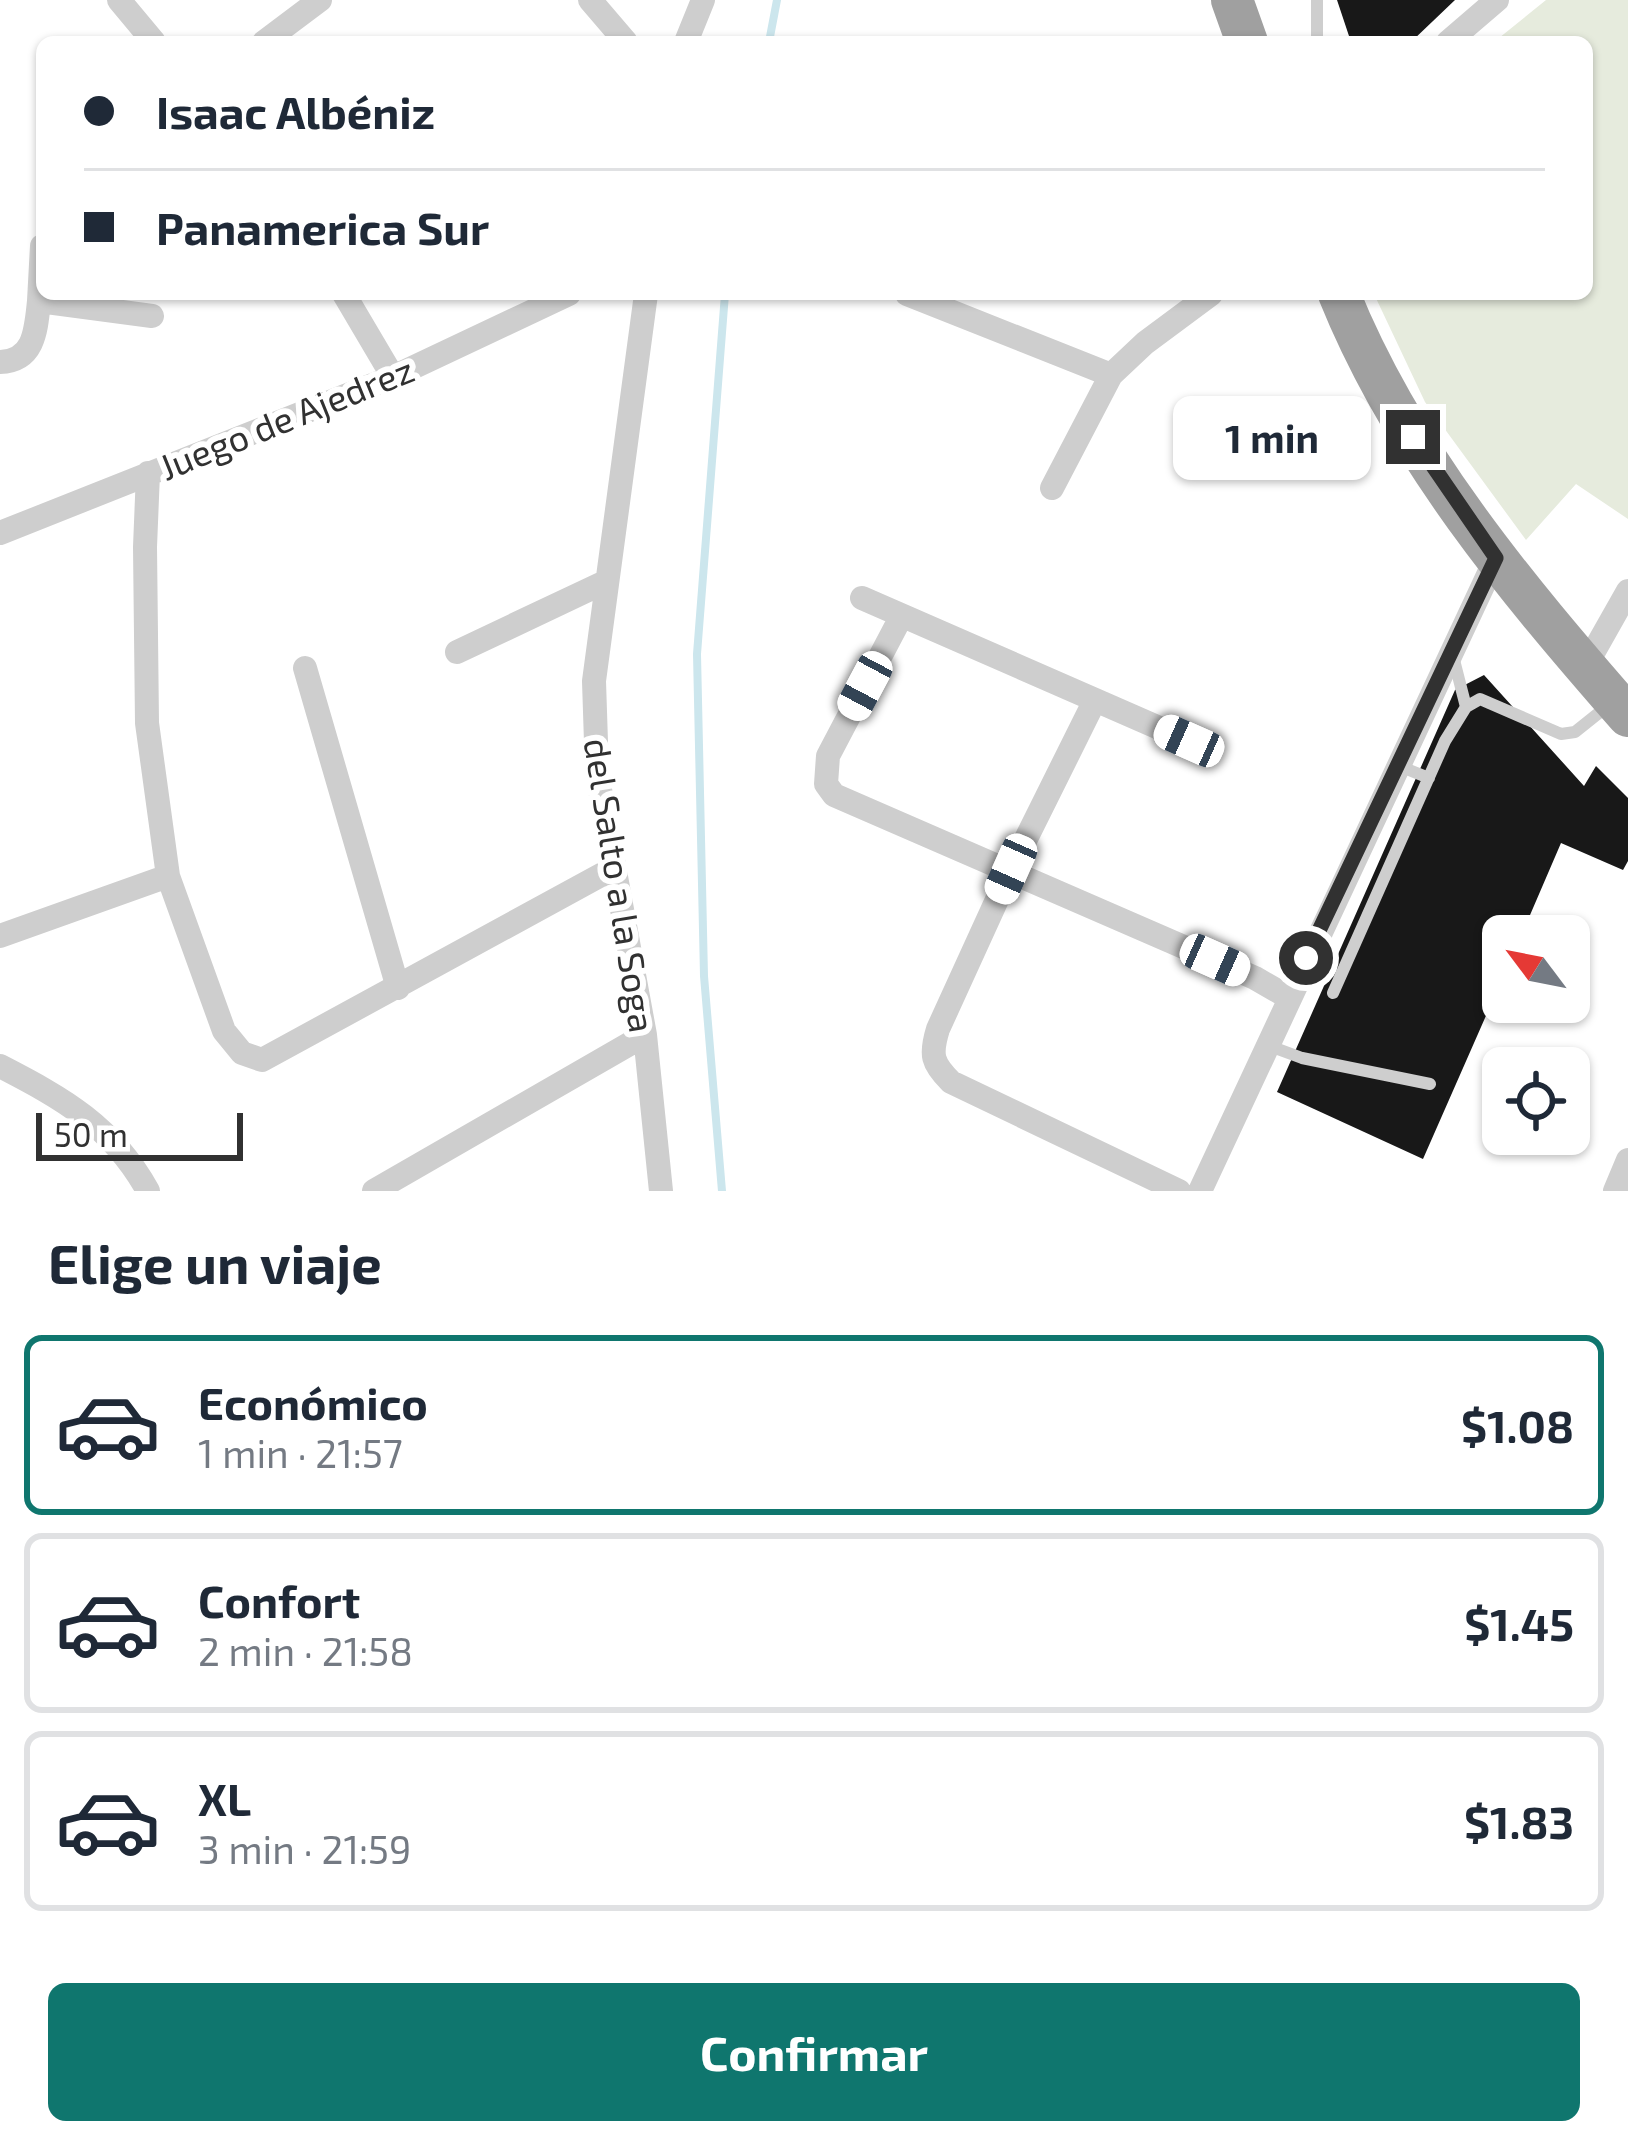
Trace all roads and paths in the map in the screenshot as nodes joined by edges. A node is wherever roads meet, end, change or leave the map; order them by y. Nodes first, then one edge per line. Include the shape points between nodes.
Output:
1 (119, 0) edge
2 (320, 0) edge
3 (590, 0) edge
4 (703, 0) edge
5 (1232, 0) edge
6 (1317, 0) edge
7 (1497, 0) edge
8 (149, 36) edge
9 (272, 36) edge
10 (621, 36) edge
11 (688, 36) edge
12 (1244, 36) edge
13 (1317, 36) edge
14 (1455, 36) edge
15 (348, 300) edge
16 (556, 300) edge
17 (645, 300) edge
18 (922, 300) edge
19 (1202, 300) edge
20 (1342, 300) edge
21 (39, 301) joint
22 (152, 316) dead end
23 (0, 362) edge
24 (393, 376) junction
25 (1111, 376) junction
26 (148, 473) junction
27 (1052, 488) dead end
28 (0, 533) edge
29 (1496, 558) junction
30 (605, 582) junction
31 (1628, 591) edge
32 (862, 598) dead end
33 (901, 617) junction
34 (457, 652) dead end
35 (1452, 652) junction
36 (1586, 667) junction
37 (305, 668) dead end
38 (1095, 700) junction
39 (1466, 707) junction
40 (1622, 708) edge
41 (1189, 741) dead end
42 (1399, 766) junction
43 (1430, 778) junction
44 (612, 869) junction
45 (1011, 869) junction
46 (168, 876) junction
47 (0, 935) edge
48 (398, 988) junction
49 (1333, 993) dead end
50 (1288, 997) junction
51 (645, 1035) junction
52 (1266, 1044) junction
53 (0, 1066) edge
54 (1430, 1084) dead end
55 (1628, 1160) edge
56 (148, 1191) edge
57 (374, 1191) edge
58 (661, 1191) edge
59 (1179, 1191) edge
60 (1200, 1191) edge
61 (1615, 1191) edge

1 - 8 street
2 - 9 street
3 - 10 street
4 - 11 street
5 - 12 highway
6 - 13 lane
7 - 14 street
15 - 24 street
16 - 24 street, Juego de Ajedrez
17 - 30 street, del Salto a la Soga
18 - 25 street
19 - 25 street
20 - 29 highway via 1434,473
21 - 22 street
21 - 23 street via 28,351
24 - 26 street, Juego de Ajedrez
25 - 27 street
26 - 28 street, Juego de Ajedrez
26 - 46 street via 147,723
29 - 35 street
29 - 36 highway
30 - 34 street
30 - 44 street, del Salto a la Soga via 594,681
31 - 36 street
32 - 33 street
33 - 38 street
33 - 45 street via 828,756 826,784 834,795
35 - 39 lane
35 - 42 street
36 - 40 highway
37 - 48 street
38 - 41 street
38 - 45 street
39 - 40 lane via 1480,699 1561,734
39 - 43 lane
42 - 43 lane
42 - 50 street
43 - 49 lane
44 - 48 street
44 - 51 street, del Salto a la Soga
45 - 50 street
45 - 59 street via 938,1029 935,1066 951,1082
46 - 47 street
46 - 48 street via 224,1031 242,1053 262,1060
50 - 52 street
51 - 57 street
51 - 58 street, del Salto a la Soga
52 - 54 lane
52 - 60 street
53 - 56 street via 66,1100 127,1154
55 - 61 street

